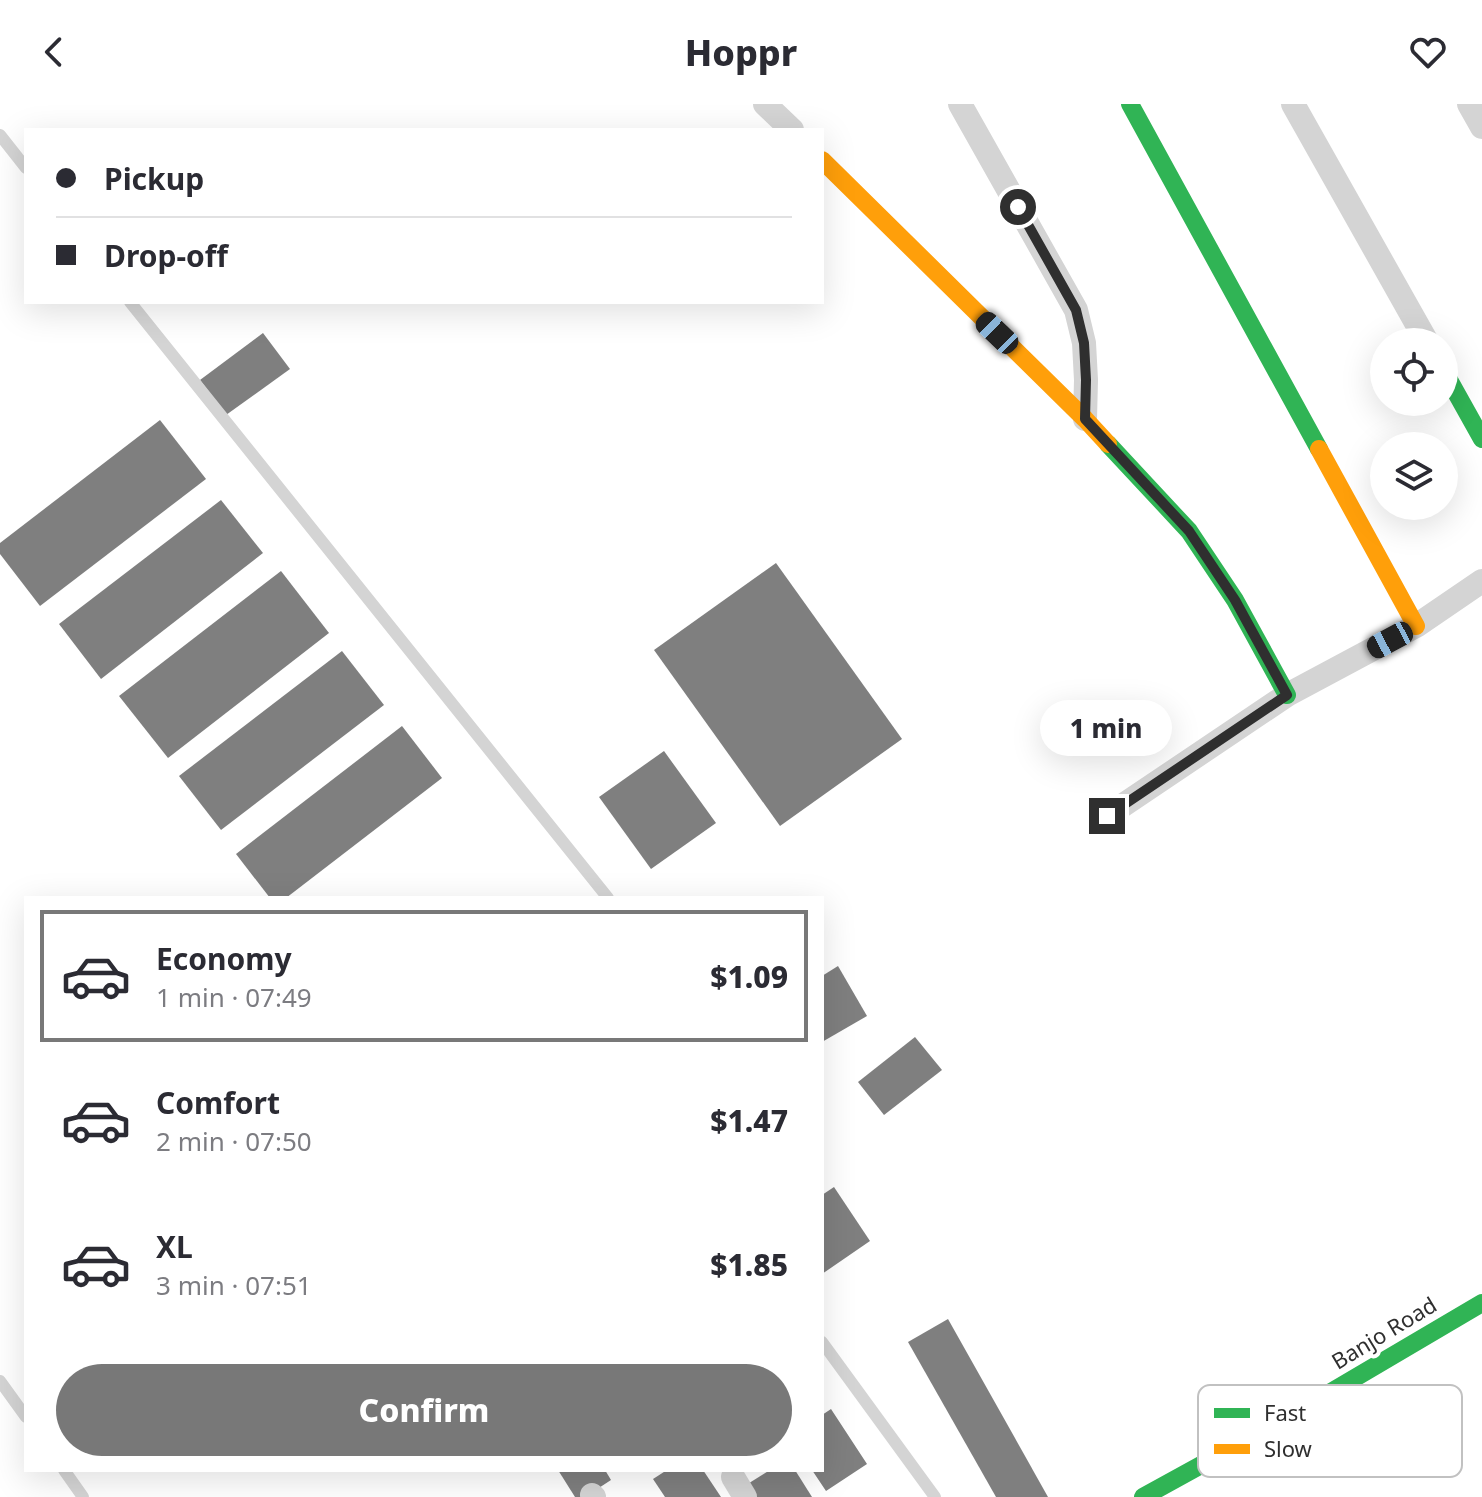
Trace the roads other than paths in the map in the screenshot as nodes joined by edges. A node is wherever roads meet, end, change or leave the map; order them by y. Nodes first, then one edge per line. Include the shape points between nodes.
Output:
1 (765, 104) edge
2 (960, 104) edge
3 (1130, 104) edge
4 (1293, 104) edge
5 (1469, 104) edge
6 (1482, 127) edge
7 (790, 128) edge
8 (0, 135) edge
9 (824, 162) edge
10 (24, 165) edge
11 (132, 304) edge
12 (1419, 328) edge
13 (1458, 396) edge
14 (1085, 419) junction
15 (1482, 439) edge
16 (1482, 581) edge
17 (1416, 626) junction
18 (1287, 695) junction
19 (1107, 816) dead end
20 (606, 896) edge
21 (1482, 1303) edge
22 (824, 1345) edge
23 (0, 1381) edge
24 (1343, 1385) edge
25 (24, 1414) edge
26 (1198, 1467) edge
27 (65, 1472) edge
28 (83, 1497) edge
29 (935, 1497) edge
30 (1143, 1497) edge

1 - 7 street
2 - 14 street via 1076,310 1084,343
3 - 17 street
4 - 12 street
5 - 6 street
8 - 10 lane
9 - 14 street
11 - 20 lane
13 - 15 street
14 - 18 street via 1189,531 1235,600
16 - 17 street
17 - 18 street
18 - 19 street
21 - 24 street, Banjo Road
22 - 29 lane
23 - 25 lane
26 - 30 street, Banjo Road
27 - 28 lane

